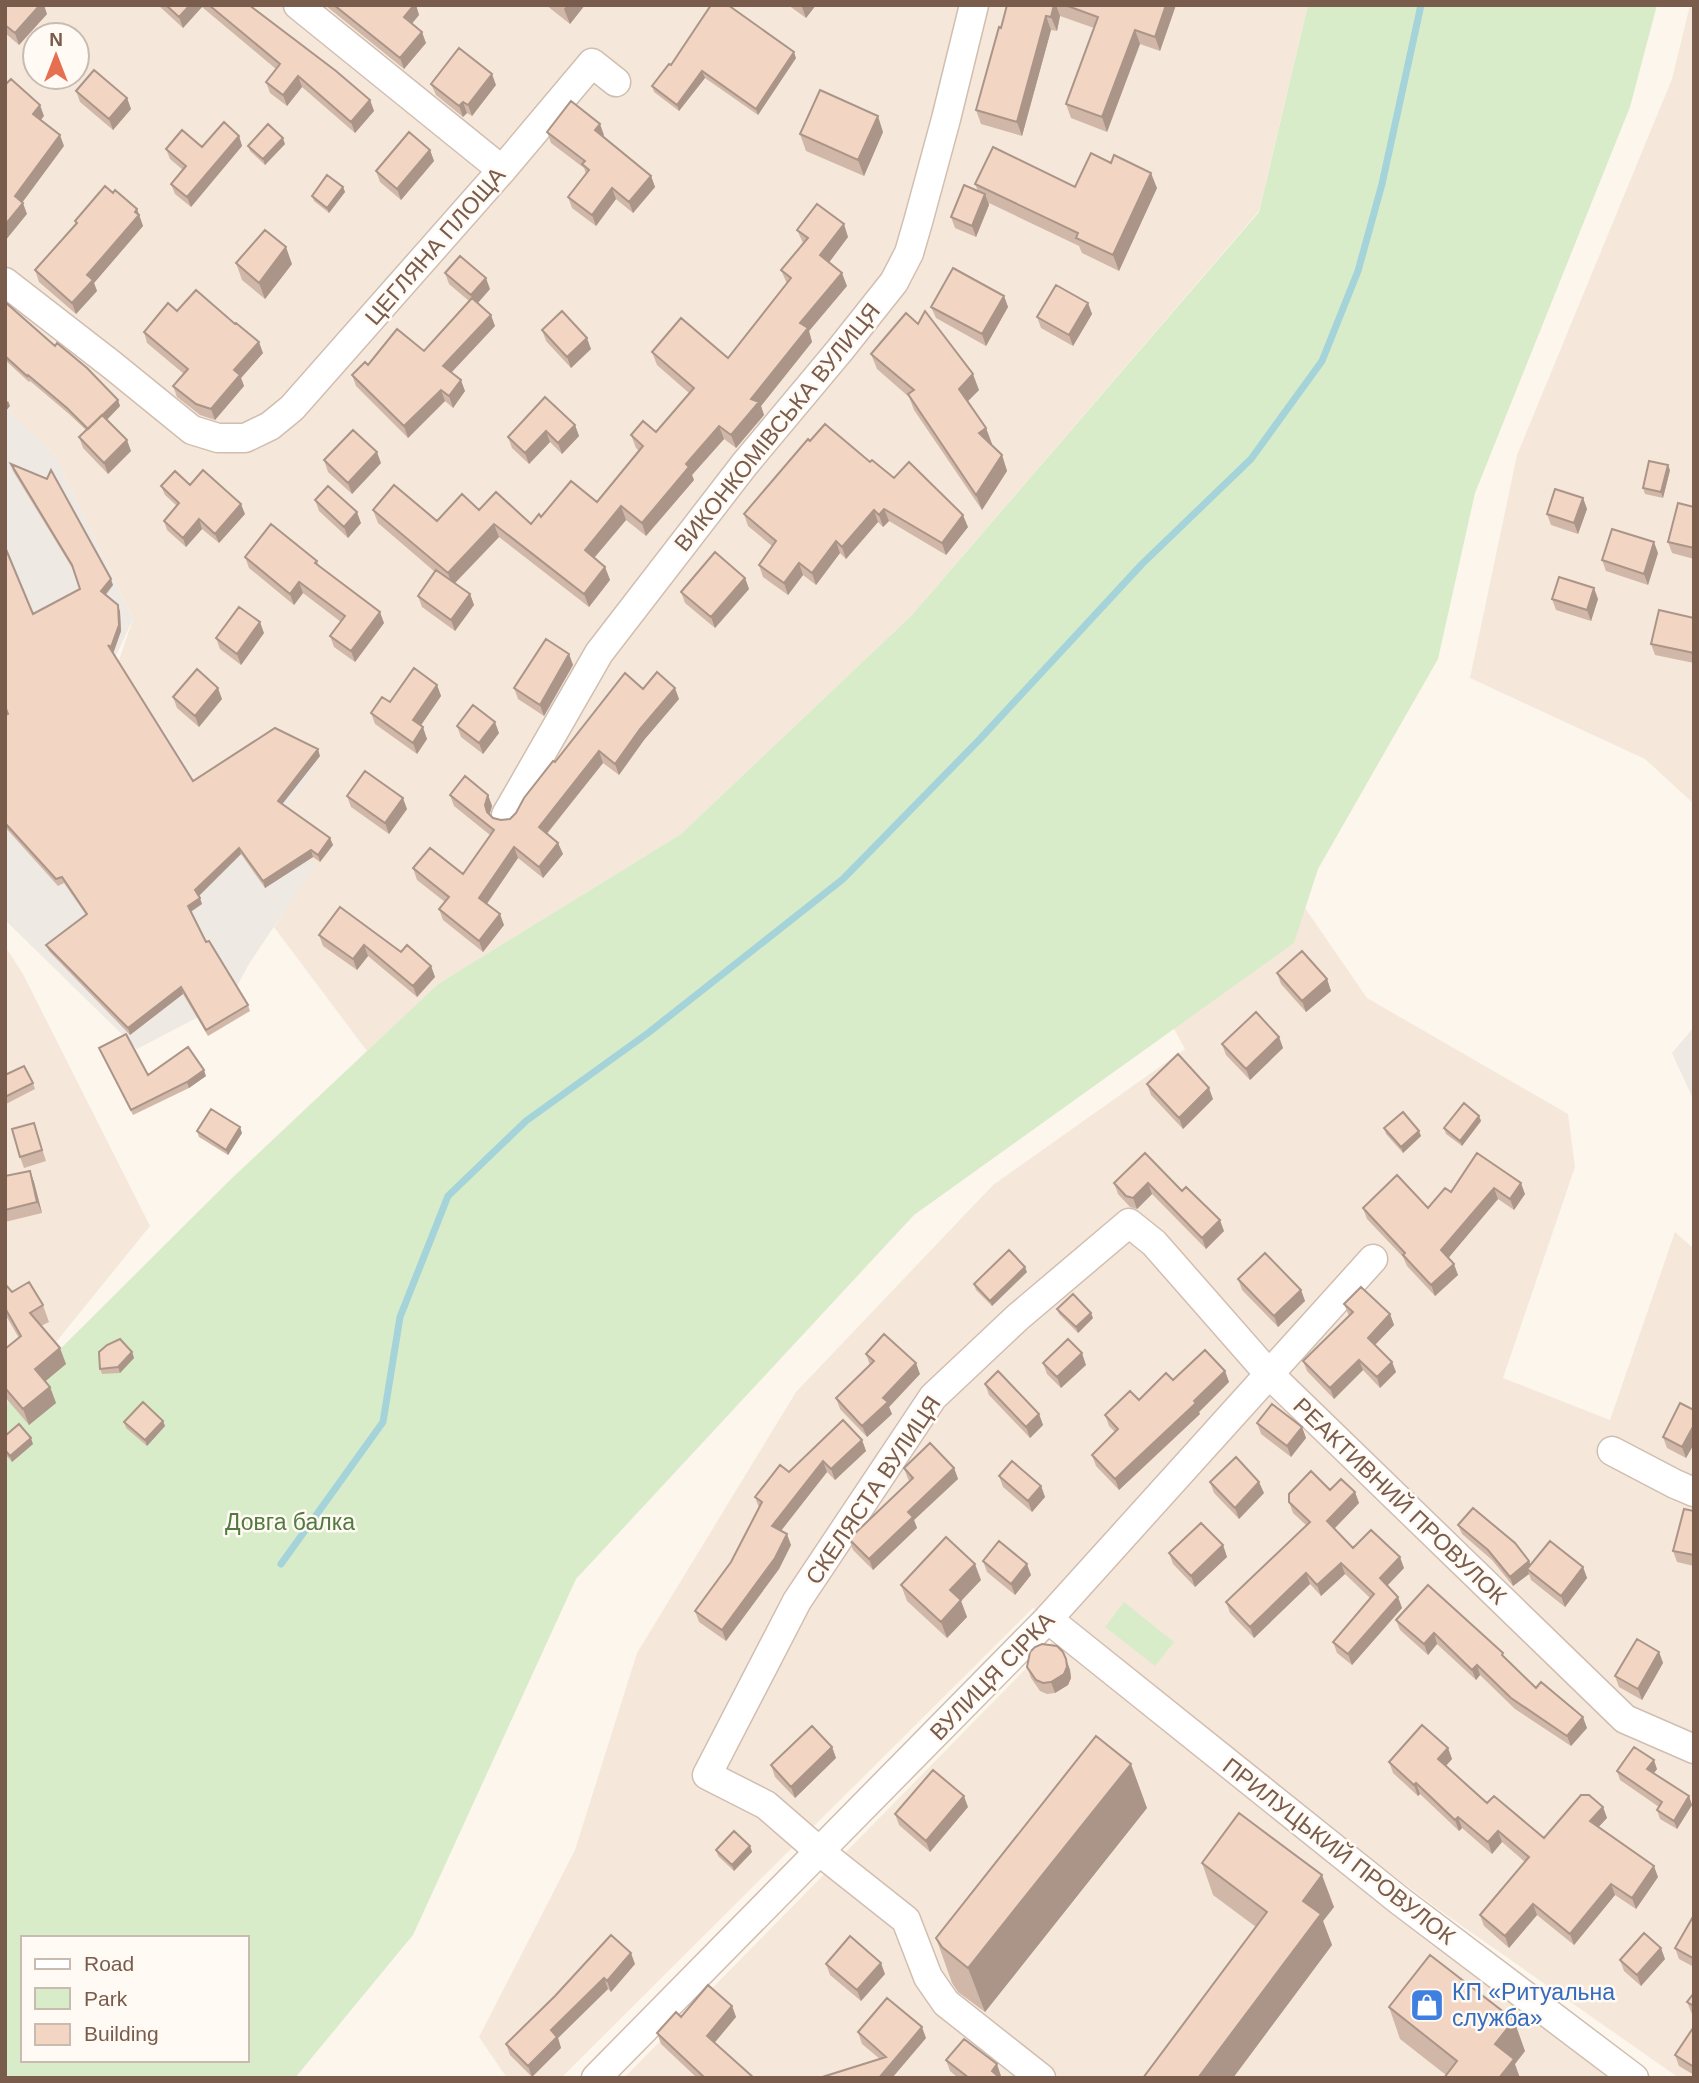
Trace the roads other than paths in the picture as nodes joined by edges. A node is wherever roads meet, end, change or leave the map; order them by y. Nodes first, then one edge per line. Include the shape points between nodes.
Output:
1 (298, 5) edge
2 (974, 5) edge
3 (616, 82) dead end
4 (502, 170) junction
5 (5, 282) edge
6 (506, 815) dead end
7 (1129, 1223) joint
8 (1373, 1259) dead end
9 (1269, 1374) junction
10 (1612, 1451) dead end
11 (1694, 1492) edge
12 (1048, 1619) junction
13 (1694, 1749) edge
14 (819, 1852) junction
15 (596, 2078) edge
16 (1041, 2078) edge
17 (1634, 2078) edge

1 - 4 street
2 - 6 street, ВИКОНКОМІВСЬКА ВУЛИЦЯ via 918,222 894,282 744,465 599,653
3 - 4 street, ЦЕГЛЯНА ПЛОЩА via 592,63
4 - 5 street, ЦЕГЛЯНА ПЛОЩА via 292,408 245,438 218,438 192,430
7 - 9 street, РЕАКТИВНИЙ ПРОВУЛОК via 1154,1242
7 - 14 street, СКЕЛЯСТА ВУЛИЦЯ via 933,1397 797,1601 707,1774 766,1805
8 - 9 street, ВУЛИЦЯ СІРКА
9 - 12 street, ВУЛИЦЯ СІРКА
9 - 13 street, РЕАКТИВНИЙ ПРОВУЛОК via 1625,1719
10 - 11 street
12 - 14 street, ВУЛИЦЯ СІРКА
12 - 17 street, ПРИЛУЦЬКИЙ ПРОВУЛОК via 1400,1901
14 - 15 street, ВУЛИЦЯ СІРКА
14 - 16 street via 906,1920 928,1978 946,2003

